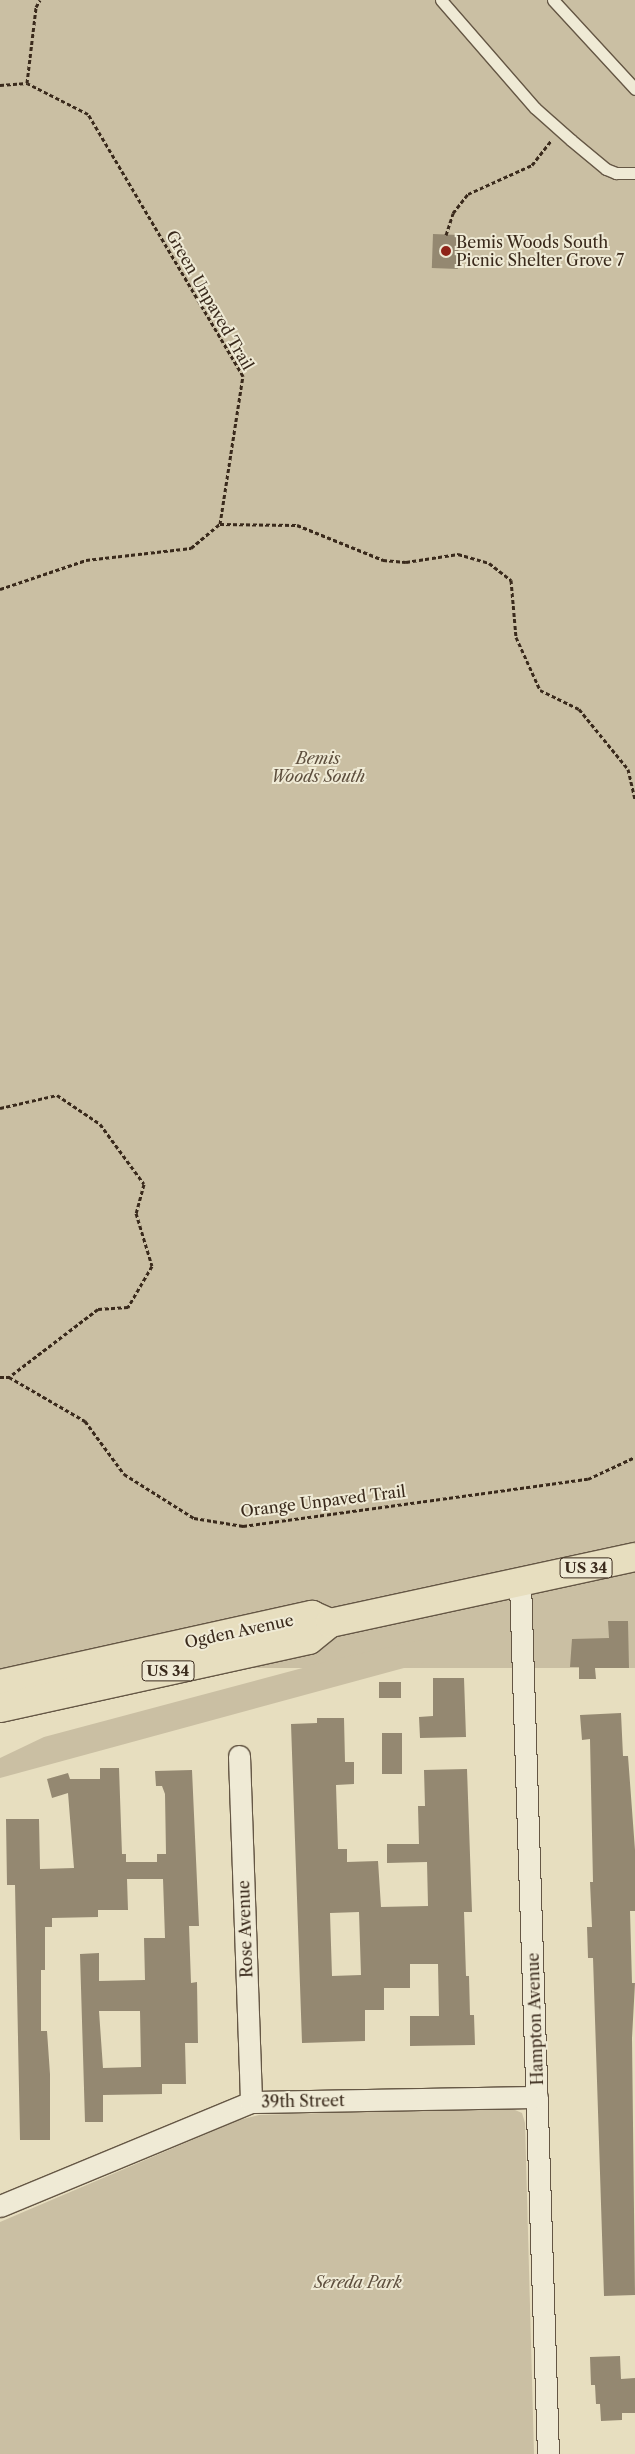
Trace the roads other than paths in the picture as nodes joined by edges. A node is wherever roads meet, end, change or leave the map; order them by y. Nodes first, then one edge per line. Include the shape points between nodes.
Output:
1 (441, 0) edge
2 (553, 0) edge
3 (635, 89) edge
4 (635, 173) edge
5 (635, 1557) edge
6 (520, 1583) junction
7 (330, 1623) junction
8 (0, 1684) edge
9 (0, 1708) edge
10 (239, 1756) dead end
11 (538, 2097) junction
12 (251, 2102) junction
13 (0, 2206) edge
14 (548, 2454) edge

1 - 4 lane via 535,108 558,129 606,169 616,173
2 - 3 lane
5 - 6 main road, Ogden Avenue / US 34
6 - 7 main road, Ogden Avenue / US 34
6 - 11 street, Hampton Avenue
7 - 8 main road, Ogden Avenue / US 34 via 312,1615
7 - 9 main road, Ogden Avenue / US 34 via 309,1640
10 - 12 street, Rose Avenue
11 - 12 street, 39th Street
11 - 14 street, Hampton Avenue
12 - 13 street, 39th Street

